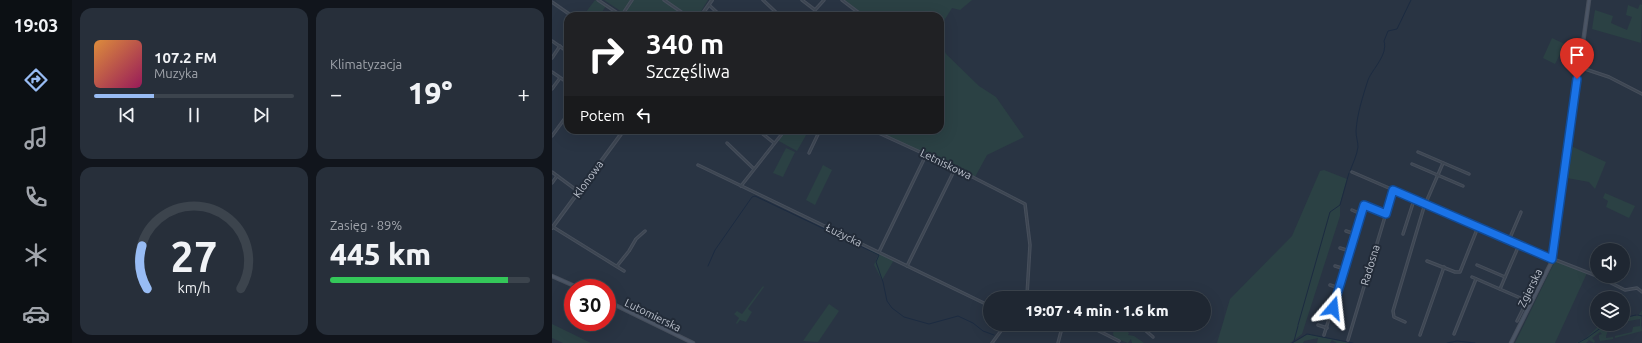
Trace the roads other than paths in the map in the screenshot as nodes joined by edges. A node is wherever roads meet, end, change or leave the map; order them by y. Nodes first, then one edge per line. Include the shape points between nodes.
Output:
1 (598, 0) edge
2 (632, 0) edge
3 (664, 0) edge
4 (712, 0) edge
5 (763, 0) edge
6 (802, 0) edge
7 (824, 0) edge
8 (842, 0) edge
9 (1588, 0) edge
10 (552, 2) edge
11 (708, 5) junction
12 (566, 12) edge
13 (615, 12) edge
14 (624, 12) edge
15 (681, 12) edge
16 (704, 12) edge
17 (716, 12) edge
18 (776, 12) edge
19 (858, 12) edge
20 (552, 41) edge
21 (560, 46) junction
22 (564, 49) edge
23 (552, 58) edge
24 (1579, 67) junction
25 (552, 72) edge
26 (560, 78) junction
27 (564, 80) edge
28 (552, 90) edge
29 (1642, 94) edge
30 (564, 120) edge
31 (621, 134) edge
32 (763, 134) edge
33 (782, 134) edge
34 (818, 134) edge
35 (881, 134) edge
36 (552, 136) edge
37 (727, 143) dead end
38 (774, 143) junction
39 (1418, 152) dead end
40 (809, 153) dead end
41 (926, 155) junction
42 (1444, 163) junction
43 (1412, 164) dead end
44 (698, 165) dead end
45 (753, 168) junction
46 (955, 168) junction
47 (552, 172) edge
48 (1352, 172) dead end
49 (1469, 174) dead end
50 (557, 176) junction
51 (1438, 176) junction
52 (552, 183) edge
53 (741, 186) junction
54 (1463, 186) dead end
55 (1393, 190) junction
56 (579, 192) junction
57 (1414, 199) junction
58 (1426, 204) junction
59 (1352, 210) dead end
60 (1521, 212) dead end
61 (1362, 214) junction
62 (1386, 214) junction
63 (1478, 227) junction
64 (553, 228) edge
65 (645, 231) dead end
66 (1346, 231) dead end
67 (1355, 234) junction
68 (1403, 234) dead end
69 (1509, 240) junction
70 (1520, 245) junction
71 (1340, 248) dead end
72 (879, 252) junction
73 (1350, 252) junction
74 (1552, 259) junction
75 (1427, 261) dead end
76 (1477, 265) dead end
77 (617, 266) junction
78 (907, 266) junction
79 (1335, 266) dead end
80 (1444, 267) junction
81 (1345, 269) junction
82 (624, 271) dead end
83 (1590, 273) edge
84 (552, 276) edge
85 (1472, 277) dead end
86 (1505, 278) junction
87 (1476, 279) junction
88 (564, 281) edge
89 (1611, 283) edge
90 (1330, 285) dead end
91 (1339, 288) junction
92 (1500, 289) junction
93 (1027, 291) edge
94 (1642, 292) edge
95 (983, 303) edge
96 (616, 305) edge
97 (1324, 305) dead end
98 (1333, 308) junction
99 (1517, 321) dead end
100 (1405, 322) dead end
101 (1318, 325) dead end
102 (1327, 328) junction
103 (1001, 331) edge
104 (1061, 331) edge
105 (1100, 331) edge
106 (1146, 331) edge
107 (1420, 334) dead end
108 (1454, 334) dead end
109 (1324, 335) dead end
110 (1153, 337) dead end
111 (1348, 340) dead end
112 (1119, 341) dead end
113 (693, 343) edge
114 (992, 343) edge
115 (1058, 343) edge
116 (1511, 343) edge

1 - 13 street
2 - 14 street
3 - 15 street
4 - 11 street
5 - 18 street
6 - 7 street via 815,10
8 - 19 street
9 - 24 main road, Zgierska
10 - 12 street
11 - 16 street
11 - 17 street
20 - 21 street
21 - 22 street
21 - 23 street
24 - 29 street via 1609,77
24 - 74 main road, Zgierska
25 - 26 street
26 - 27 street
26 - 28 street
30 - 36 street
31 - 56 street, Klonowa
32 - 38 street
33 - 38 street
34 - 40 street
35 - 41 street, Letniskowa
37 - 45 street
38 - 45 street
39 - 42 street
41 - 46 street, Letniskowa
41 - 72 street
42 - 49 street
42 - 51 street
43 - 51 street
44 - 53 street, Łużycka
45 - 53 street
46 - 78 street
46 - 93 street, Letniskowa via 1026,207 1030,240
47 - 50 street
48 - 55 street
50 - 52 street
50 - 56 street
51 - 54 street
51 - 58 street
53 - 72 street, Łużycka
55 - 57 street
55 - 62 street, Radosna
56 - 64 street, Klonowa
57 - 58 street
57 - 68 street
58 - 63 street
58 - 100 street via 1393,311 1394,317
59 - 61 street
60 - 69 street
61 - 62 street via 1364,205
61 - 67 street
62 - 111 street, Radosna
63 - 69 street
63 - 80 street via 1462,270 1458,272
64 - 77 street
65 - 77 street via 636,239
66 - 67 street
67 - 73 street
69 - 70 street
70 - 74 street
70 - 86 street
71 - 73 street
72 - 78 street, Łużycka
73 - 81 street
74 - 83 street
74 - 116 main road, Zgierska
75 - 80 street
76 - 86 street
77 - 82 street
78 - 95 street, Łużycka
79 - 81 street
80 - 107 street
81 - 91 street
84 - 88 main road
85 - 87 street
86 - 92 street
87 - 92 street
87 - 108 street
89 - 94 street via 1625,290 1637,288
90 - 91 street
91 - 98 street
92 - 99 street via 1525,300 1526,303
96 - 113 main road, Lutomierska
97 - 98 street
98 - 102 street
101 - 102 street
102 - 109 street
103 - 114 street
104 - 115 street
105 - 112 street
106 - 110 street

